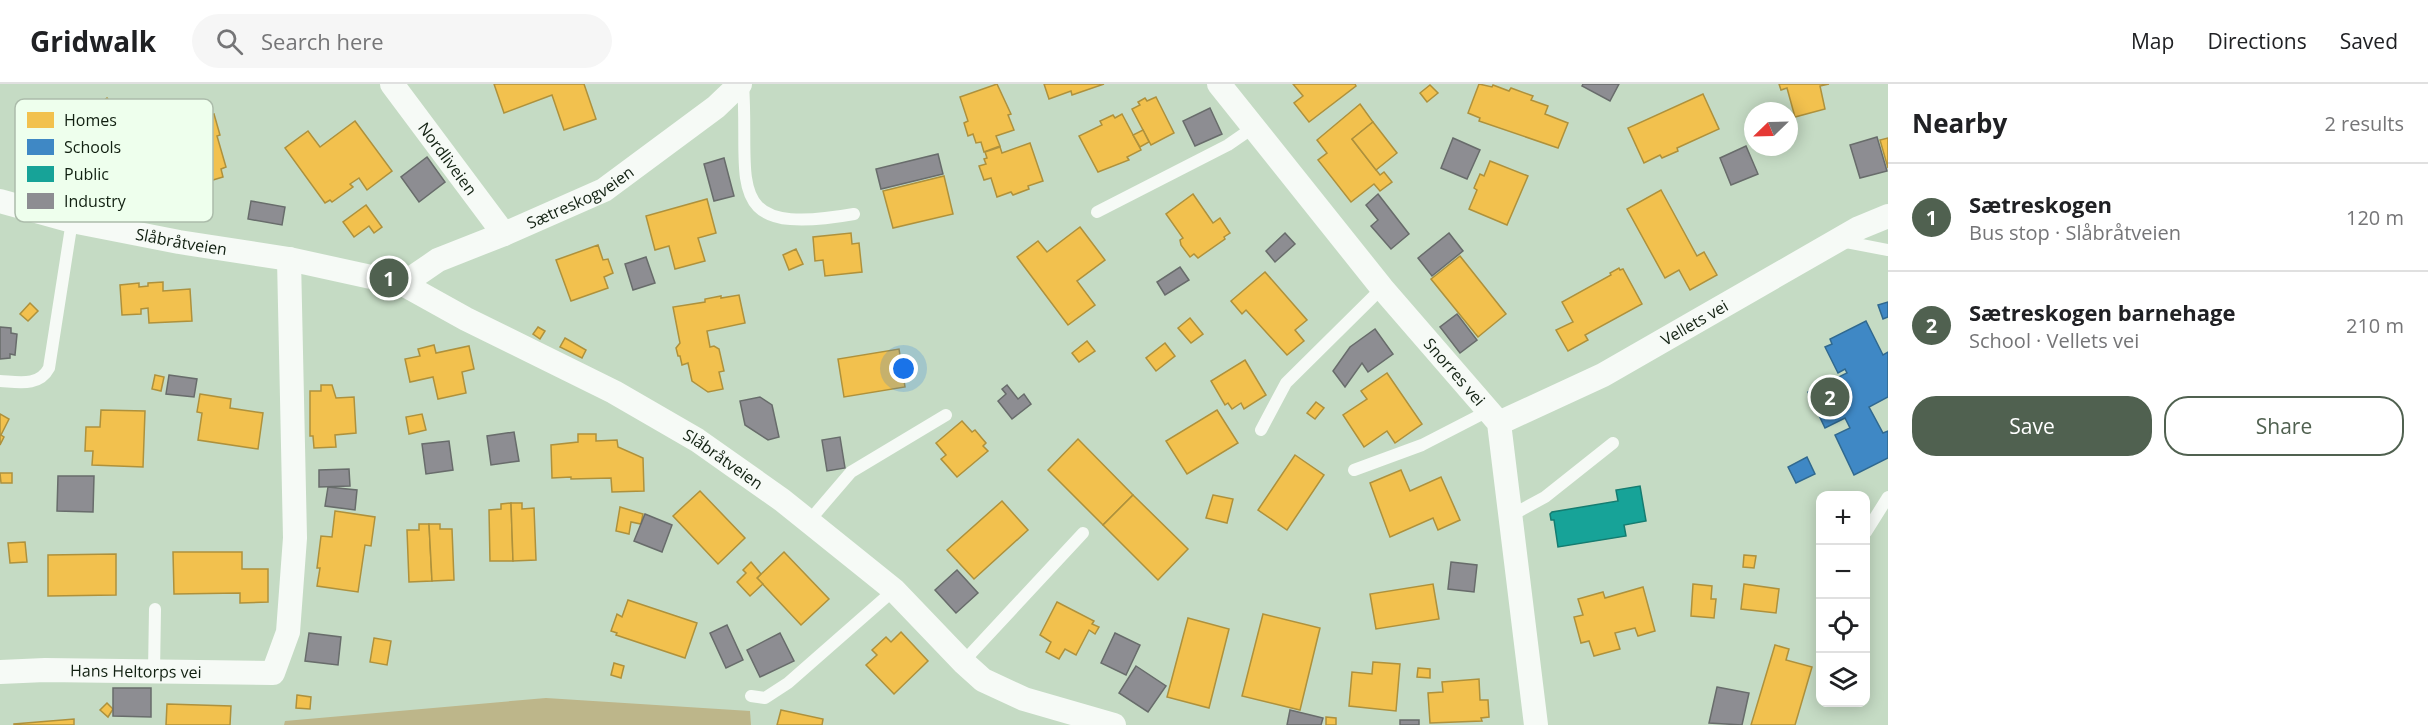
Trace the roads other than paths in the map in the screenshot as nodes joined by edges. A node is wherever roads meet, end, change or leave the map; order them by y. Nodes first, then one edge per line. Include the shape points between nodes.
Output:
1 (392, 84) edge
2 (741, 84) edge
3 (1219, 84) edge
4 (1254, 127) junction
5 (0, 201) edge
6 (15, 205) edge
7 (1097, 212) dead end
8 (854, 214) dead end
9 (1888, 216) edge
10 (72, 222) edge
11 (77, 222) edge
12 (504, 234) junction
13 (1837, 241) junction
14 (1888, 250) edge
15 (290, 259) junction
16 (404, 284) junction
17 (1382, 288) junction
18 (0, 381) edge
19 (946, 415) dead end
20 (1493, 417) junction
21 (1261, 430) dead end
22 (1613, 443) dead end
23 (1354, 470) dead end
24 (1888, 497) edge
25 (1510, 516) junction
26 (809, 521) junction
27 (1870, 525) edge
28 (1083, 533) dead end
29 (894, 590) junction
30 (155, 609) dead end
31 (963, 662) junction
32 (0, 672) edge
33 (154, 672) junction
34 (751, 696) dead end
35 (1114, 725) edge
36 (1536, 725) edge

1 - 12 street, Nordliveien
2 - 8 lane via 744,171 756,207 771,216 792,220
2 - 12 street, Sætreskogveien via 604,190
3 - 4 street, Snorres vei
4 - 7 lane via 1228,145
4 - 17 street, Snorres vei
5 - 6 street, Slåbråtveien
9 - 13 street, Vellets vei
10 - 18 lane via 49,368 31,382
11 - 15 street, Slåbråtveien
12 - 16 street, Sætreskogveien via 438,260
13 - 14 lane
13 - 20 street, Vellets vei via 1603,375
15 - 16 street, Slåbråtveien
15 - 33 street, Hans Heltorps vei via 295,538 288,632 273,673
16 - 26 street, Slåbråtveien via 614,392 698,440
17 - 20 street, Snorres vei
17 - 21 lane via 1286,383
19 - 26 lane via 851,472
20 - 23 lane
20 - 25 street
22 - 25 lane via 1545,497
24 - 27 lane
25 - 36 street
26 - 29 street, Slåbråtveien
28 - 31 lane
29 - 31 street, Slåbråtveien
29 - 34 lane via 776,693 765,698
30 - 33 lane
31 - 35 street, Slåbråtveien via 983,680 1024,699
32 - 33 street, Hans Heltorps vei

